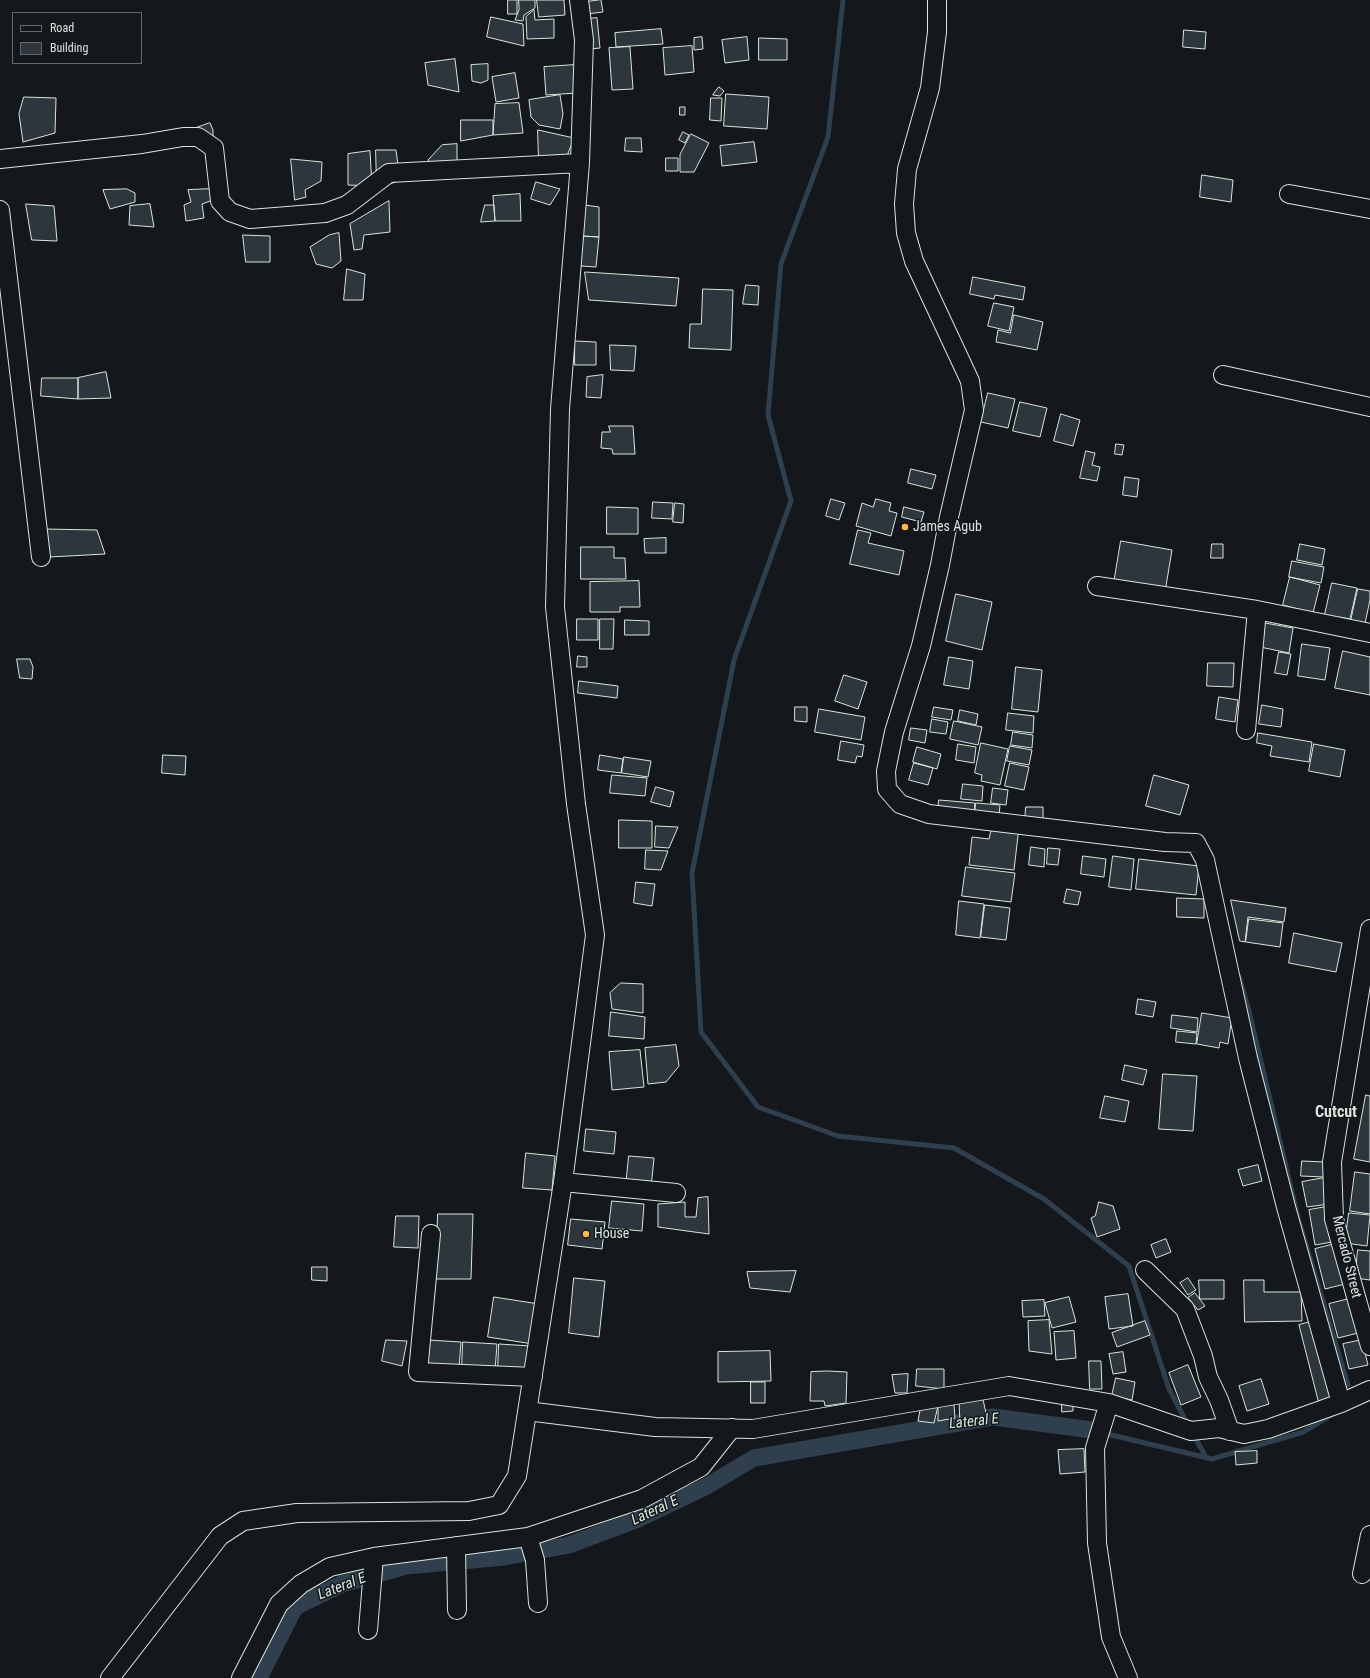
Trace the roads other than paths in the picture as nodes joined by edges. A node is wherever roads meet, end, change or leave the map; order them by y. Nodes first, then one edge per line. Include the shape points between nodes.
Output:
1 (579, 0) edge
2 (937, 0) edge
3 (0, 159) edge
4 (580, 163) junction
5 (1289, 194) dead end
6 (1370, 209) edge
7 (0, 210) edge
8 (1223, 375) dead end
9 (1370, 407) edge
10 (41, 557) dead end
11 (1097, 586) dead end
12 (1257, 610) junction
13 (1370, 633) edge
14 (1246, 730) dead end
15 (1370, 929) edge
16 (563, 1182) junction
17 (676, 1193) dead end
18 (431, 1234) dead end
19 (1146, 1270) dead end
20 (1370, 1346) edge
21 (533, 1377) junction
22 (1370, 1390) edge
23 (1109, 1403) junction
24 (1340, 1403) junction
25 (527, 1411) junction
26 (732, 1428) junction
27 (1224, 1429) junction
28 (1370, 1535) edge
29 (529, 1540) junction
30 (457, 1548) junction
31 (373, 1566) junction
32 (1362, 1574) dead end
33 (538, 1603) dead end
34 (456, 1610) dead end
35 (368, 1630) dead end
36 (110, 1678) edge
37 (240, 1678) edge
38 (1128, 1678) edge

1 - 4 street via 584,40
2 - 24 street via 937,32 930,88 907,169 904,204 906,233 914,261 970,381 974,410 921,646 894,732 886,771 887,789 900,804 929,814 1165,842 1196,843 1205,860 1252,1073
3 - 4 street via 198,137 214,148 220,201 230,212 250,219 325,213 347,205 389,173
4 - 16 street via 560,409 556,607 576,804 595,935
5 - 6 street
7 - 10 street
8 - 9 street
11 - 12 street
12 - 13 street
12 - 14 street
15 - 20 street, Mercado Street via 1332,1162 1334,1219
16 - 17 street
16 - 21 street
18 - 21 street via 418,1372
19 - 27 street via 1185,1309 1208,1377 1219,1400
21 - 25 street
22 - 24 street
23 - 26 street via 1009,1386 753,1428
23 - 27 street via 1191,1431
23 - 38 street via 1095,1448 1098,1543 1111,1637
24 - 27 street via 1268,1429 1244,1434
25 - 26 street via 655,1427
25 - 36 street via 517,1476 499,1505 469,1511 297,1513 243,1521 220,1536
26 - 29 street via 701,1467 642,1500
28 - 32 street
29 - 30 street
29 - 33 street via 535,1560
30 - 31 street
30 - 34 street
31 - 35 street
31 - 37 street via 330,1567 301,1584 279,1604

